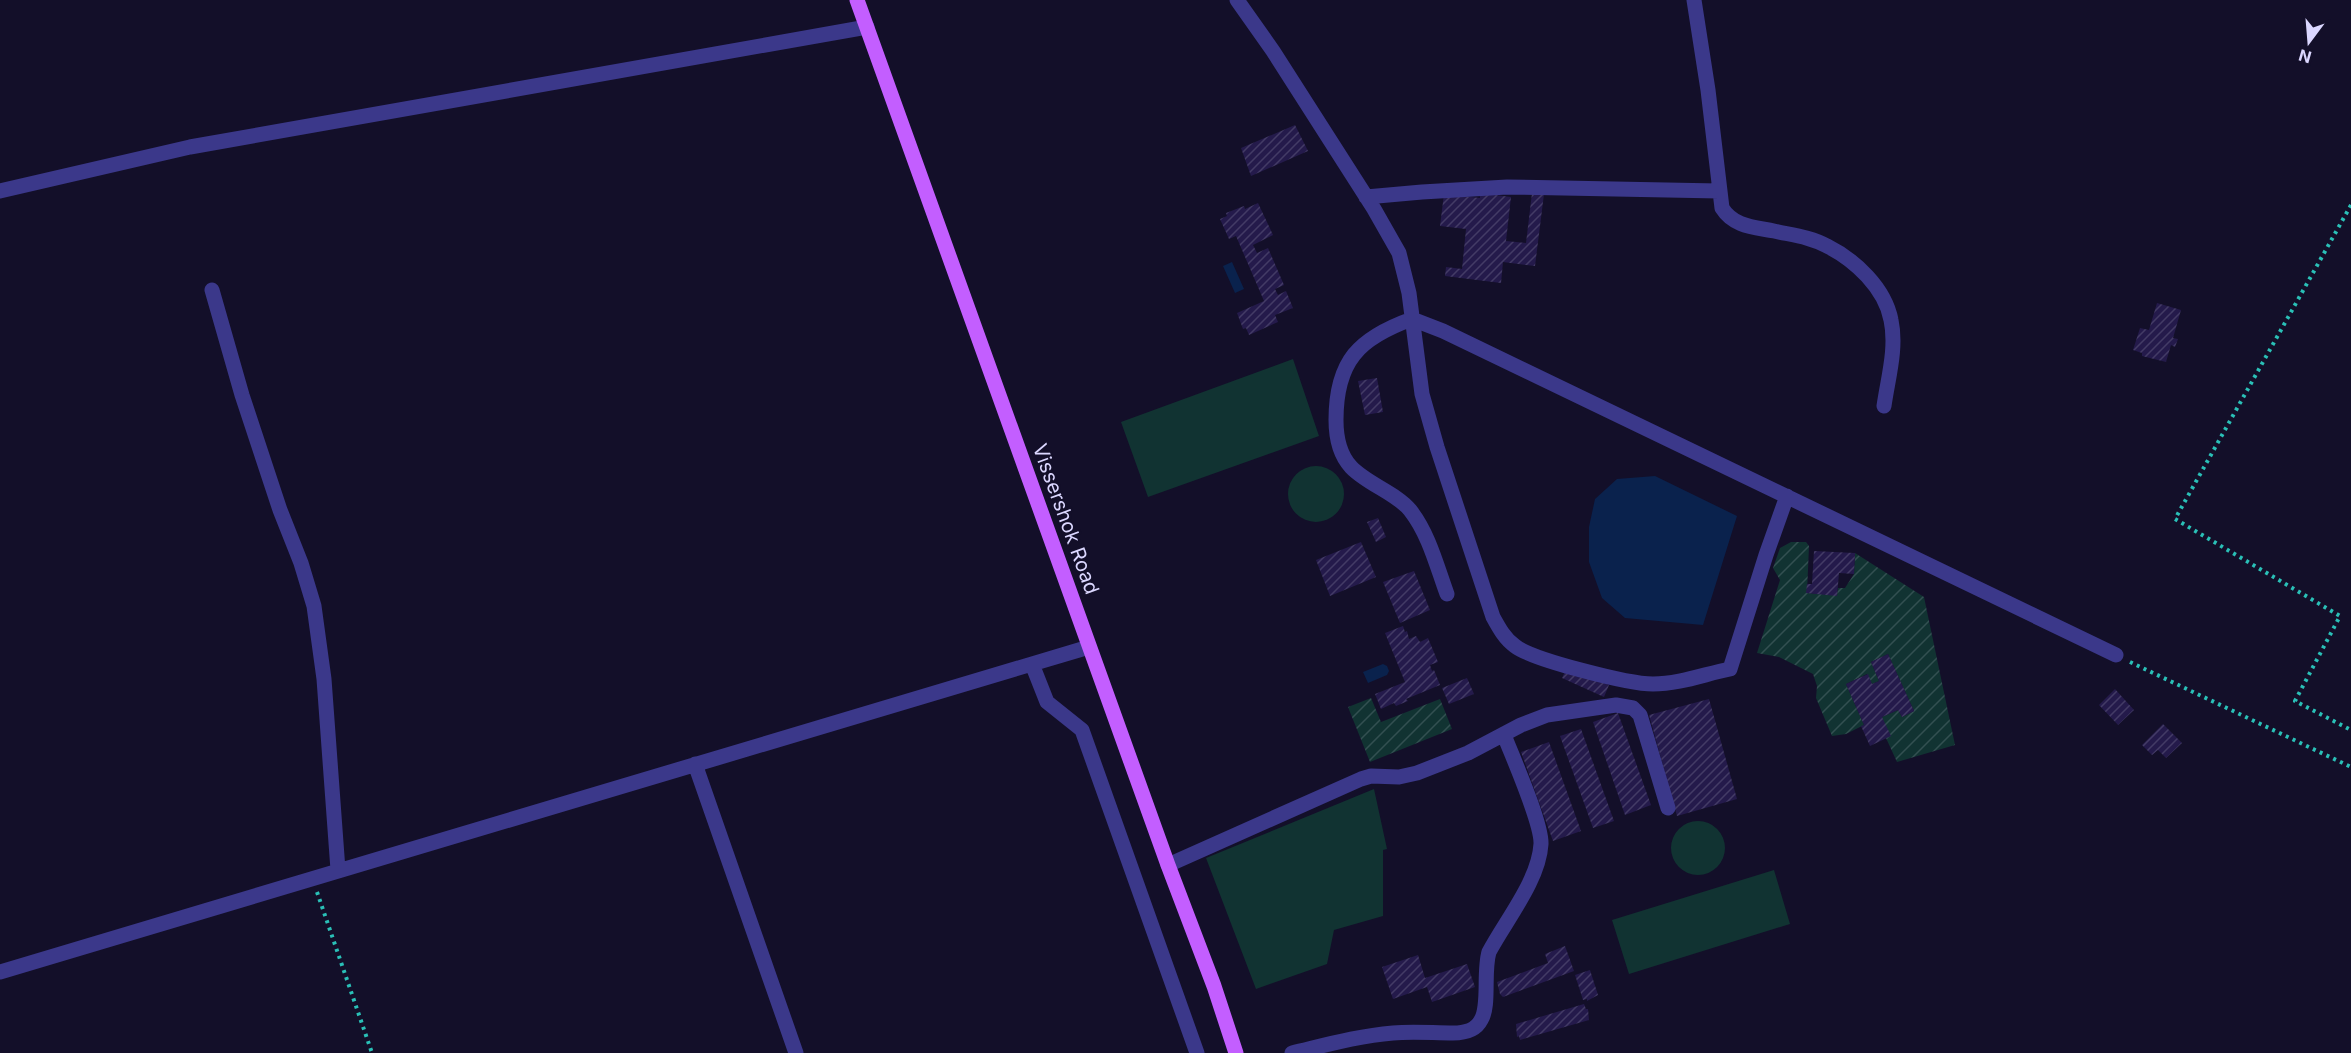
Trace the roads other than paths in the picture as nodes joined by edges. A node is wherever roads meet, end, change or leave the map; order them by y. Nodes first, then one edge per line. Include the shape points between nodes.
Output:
1 (857, 0) edge
2 (1237, 0) edge
3 (1694, 0) edge
4 (867, 27) junction
5 (1719, 190) junction
6 (0, 191) edge
7 (1366, 197) junction
8 (212, 290) dead end
9 (1412, 319) junction
10 (1884, 406) dead end
11 (1787, 496) junction
12 (1447, 594) dead end
13 (1089, 647) junction
14 (2116, 655) road end
15 (1032, 664) junction
16 (1504, 735) junction
17 (695, 764) junction
18 (1668, 808) dead end
19 (1168, 866) junction
20 (338, 870) junction
21 (0, 972) edge
22 (796, 1053) edge
23 (1197, 1053) edge
24 (1236, 1053) edge
25 (1293, 1053) edge

1 - 4 main road, Vissershok Road
2 - 7 street
3 - 5 street
4 - 6 street via 190,147
4 - 13 main road, Vissershok Road
5 - 7 street via 1507,187
5 - 10 street via 1722,208 1732,219 1744,226 1826,245 1872,280 1891,318 1893,342
7 - 9 street via 1399,253
8 - 20 street via 276,500 302,563 314,606 324,679
9 - 11 street
9 - 11 street via 1422,394 1484,593 1500,630 1524,652 1635,684 1667,683 1730,669
9 - 12 street via 1373,335 1353,355 1337,391 1337,433 1349,466 1408,508 1420,525
11 - 14 street
13 - 15 street
13 - 19 main road, Vissershok Road
15 - 17 street
15 - 23 street via 1047,702 1082,730
16 - 18 street via 1547,715 1616,705 1633,708 1640,715
16 - 19 street via 1417,773 1361,779
16 - 25 street via 1541,843 1534,872 1489,952 1480,1023 1458,1033 1376,1035
17 - 20 street
17 - 22 street
19 - 24 main road, Vissershok Road
20 - 21 street

